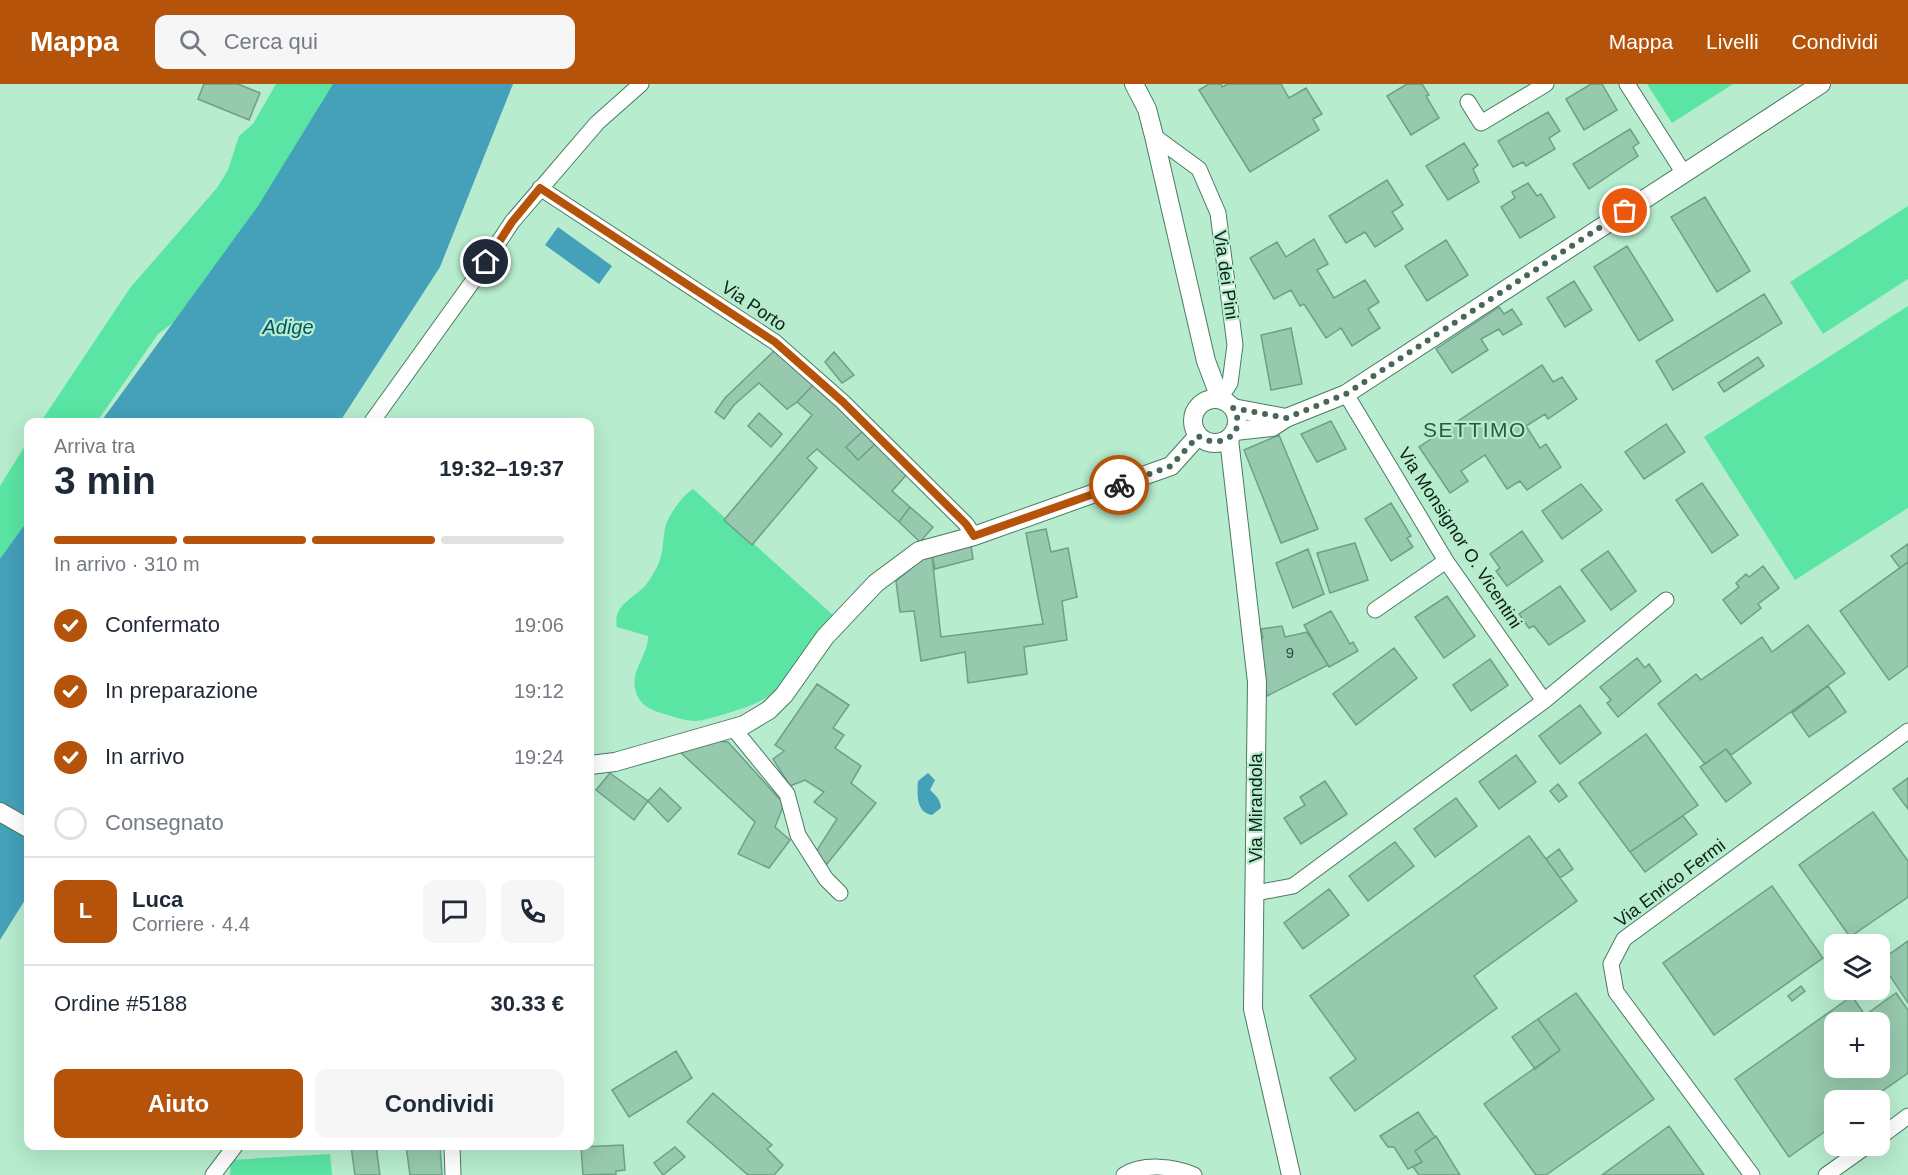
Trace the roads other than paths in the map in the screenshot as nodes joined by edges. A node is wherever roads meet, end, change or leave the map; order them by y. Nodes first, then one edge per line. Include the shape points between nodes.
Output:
1 (641, 84) edge
2 (1134, 84) edge
3 (1546, 84) edge
4 (1627, 84) edge
5 (1821, 84) edge
6 (1468, 102) dead end
7 (1154, 136) junction
8 (1199, 169) junction
9 (1683, 172) junction
10 (1163, 181) junction
11 (540, 188) junction
12 (1346, 394) junction
13 (1218, 403) junction
14 (375, 418) edge
15 (1286, 418) junction
16 (1232, 435) junction
17 (1198, 436) junction
18 (974, 536) junction
19 (1446, 561) junction
20 (1666, 600) dead end
21 (1375, 610) dead end
22 (1544, 701) junction
23 (733, 728) junction
24 (1908, 731) edge
25 (594, 765) edge
26 (0, 812) edge
27 (24, 826) edge
28 (840, 893) dead end
29 (1256, 893) junction
30 (1908, 1116) edge
31 (1890, 1130) edge
32 (232, 1150) edge
33 (452, 1150) edge
34 (1853, 1156) edge
35 (213, 1175) edge
36 (453, 1175) edge
37 (1124, 1175) edge
38 (1194, 1175) edge
39 (1291, 1175) edge
40 (1752, 1175) edge
41 (1826, 1175) edge

1 - 11 street via 597,123
2 - 7 street, Via dei Pini
3 - 6 street via 1481,123
4 - 9 street
5 - 9 street
7 - 8 street
7 - 10 street, Via dei Pini
8 - 10 street via 1174,166
8 - 13 street, Via dei Pini via 1218,213 1235,345 1230,383
9 - 12 street
10 - 13 street, Via dei Pini
11 - 14 street
11 - 18 street, Via Porto via 775,342 843,402
12 - 15 street
12 - 19 street, Via Monsignor O. Vicentini
13 - 15 street
13 - 16 street via 1237,421
13 - 17 street via 1196,409 1192,418
15 - 16 street via 1272,427
16 - 17 street via 1218,443
16 - 29 street, Via Mirandola via 1257,682
17 - 18 street via 1171,466
18 - 23 street via 919,551 876,583 825,637 784,695 769,710
19 - 21 street
19 - 22 street, Via Monsignor O. Vicentini
20 - 22 street
22 - 29 street via 1293,886
23 - 25 street
23 - 28 street via 787,794 798,835 826,879
24 - 40 street, Via Enrico Fermi via 1624,939 1611,964 1616,992
26 - 27 street
29 - 39 street, Via Mirandola via 1253,1009
30 - 31 street
32 - 35 street
33 - 36 street
34 - 41 street
37 - 38 street via 1154,1167

